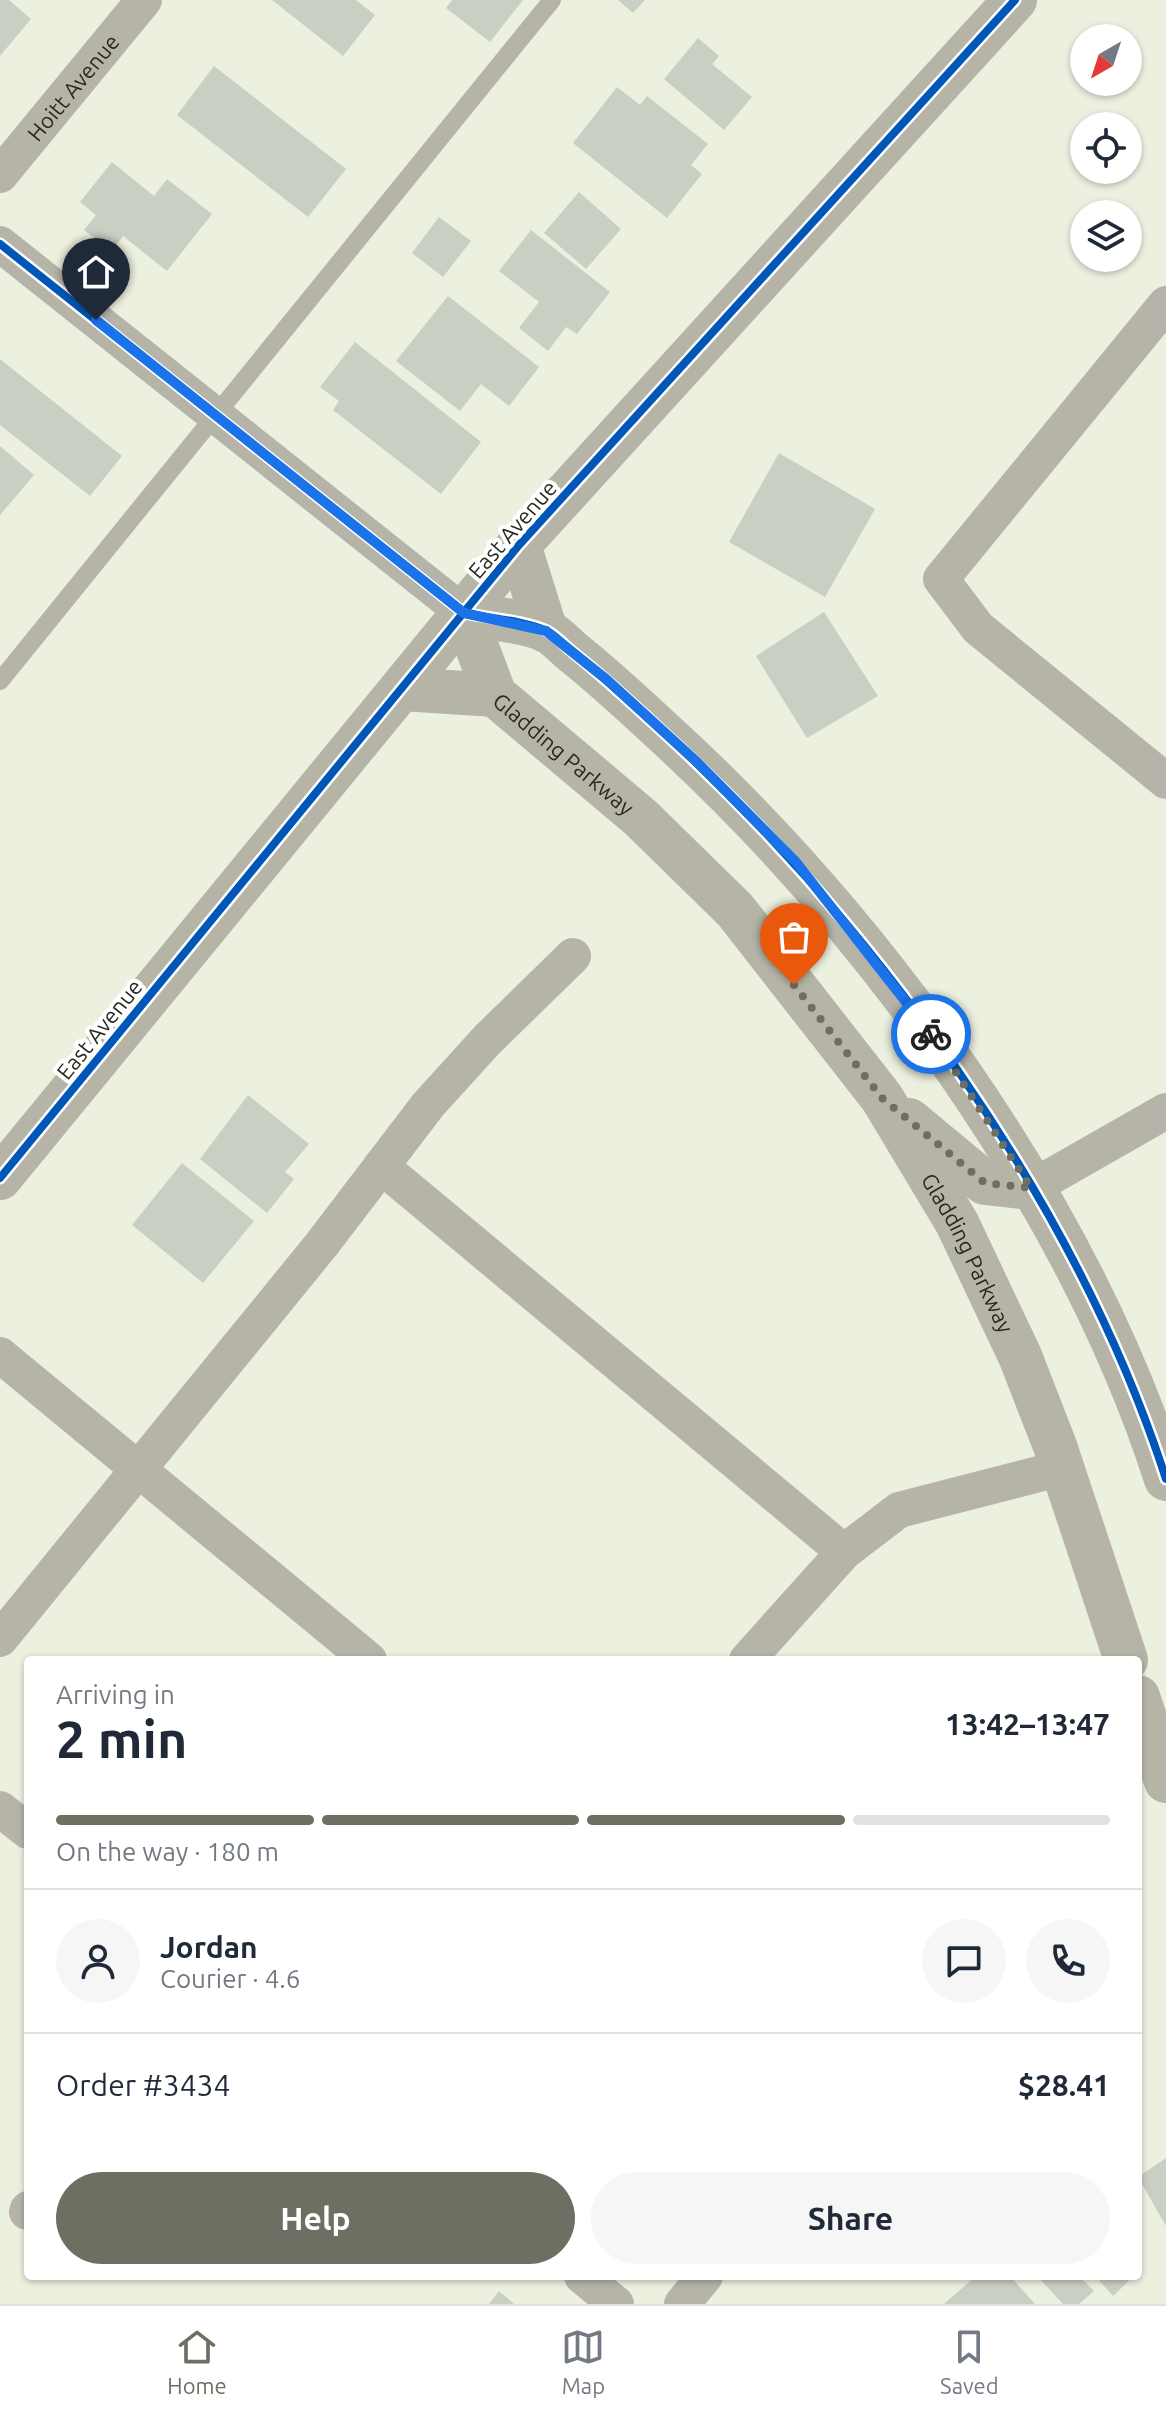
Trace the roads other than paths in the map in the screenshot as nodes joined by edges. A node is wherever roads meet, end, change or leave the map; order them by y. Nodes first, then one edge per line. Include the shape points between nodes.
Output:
1 (144, 0) edge
2 (552, 0) edge
3 (1015, 0) edge
4 (0, 175) edge
5 (0, 244) edge
6 (1166, 304) edge
7 (215, 416) junction
8 (519, 545) junction
9 (464, 613) junction
10 (546, 631) junction
11 (0, 681) edge
12 (402, 689) junction
13 (495, 695) junction
14 (1166, 781) edge
15 (573, 956) dead end
16 (882, 1098) junction
17 (1166, 1111) edge
18 (381, 1166) junction
19 (0, 1178) edge
20 (1031, 1188) junction
21 (0, 1355) edge
22 (1062, 1468) junction
23 (137, 1470) junction
24 (1166, 1479) edge
25 (844, 1552) junction
26 (0, 1639) edge
27 (364, 1656) edge
28 (751, 1656) edge
29 (1125, 1656) edge
30 (1142, 1709) edge
31 (1166, 1781) edge
32 (0, 1809) edge
33 (24, 1828) edge
34 (587, 2280) edge
35 (702, 2280) edge
36 (616, 2304) edge
37 (682, 2304) edge

1 - 4 street, Hoitt Avenue
2 - 7 lane
3 - 8 street, East Avenue
5 - 7 street
6 - 14 street via 941,579 978,628
7 - 9 street
7 - 11 lane
8 - 9 street, East Avenue
8 - 10 street
9 - 10 street
9 - 12 street, East Avenue
9 - 13 street, Gladding Parkway
10 - 20 street via 697,762 796,862 947,1056
12 - 13 street
12 - 19 street, East Avenue
13 - 16 street, Gladding Parkway via 641,818 735,910
15 - 18 street via 487,1040
16 - 20 street via 985,1183
16 - 22 street, Gladding Parkway via 957,1223 1020,1356
17 - 20 street
18 - 23 street
18 - 25 street
20 - 24 street via 1098,1309 1146,1418
21 - 23 street
22 - 25 street via 899,1510
22 - 29 street, Gladding Parkway
23 - 26 street
23 - 27 street
25 - 28 street
30 - 31 street
32 - 33 street
34 - 36 street
35 - 37 street

